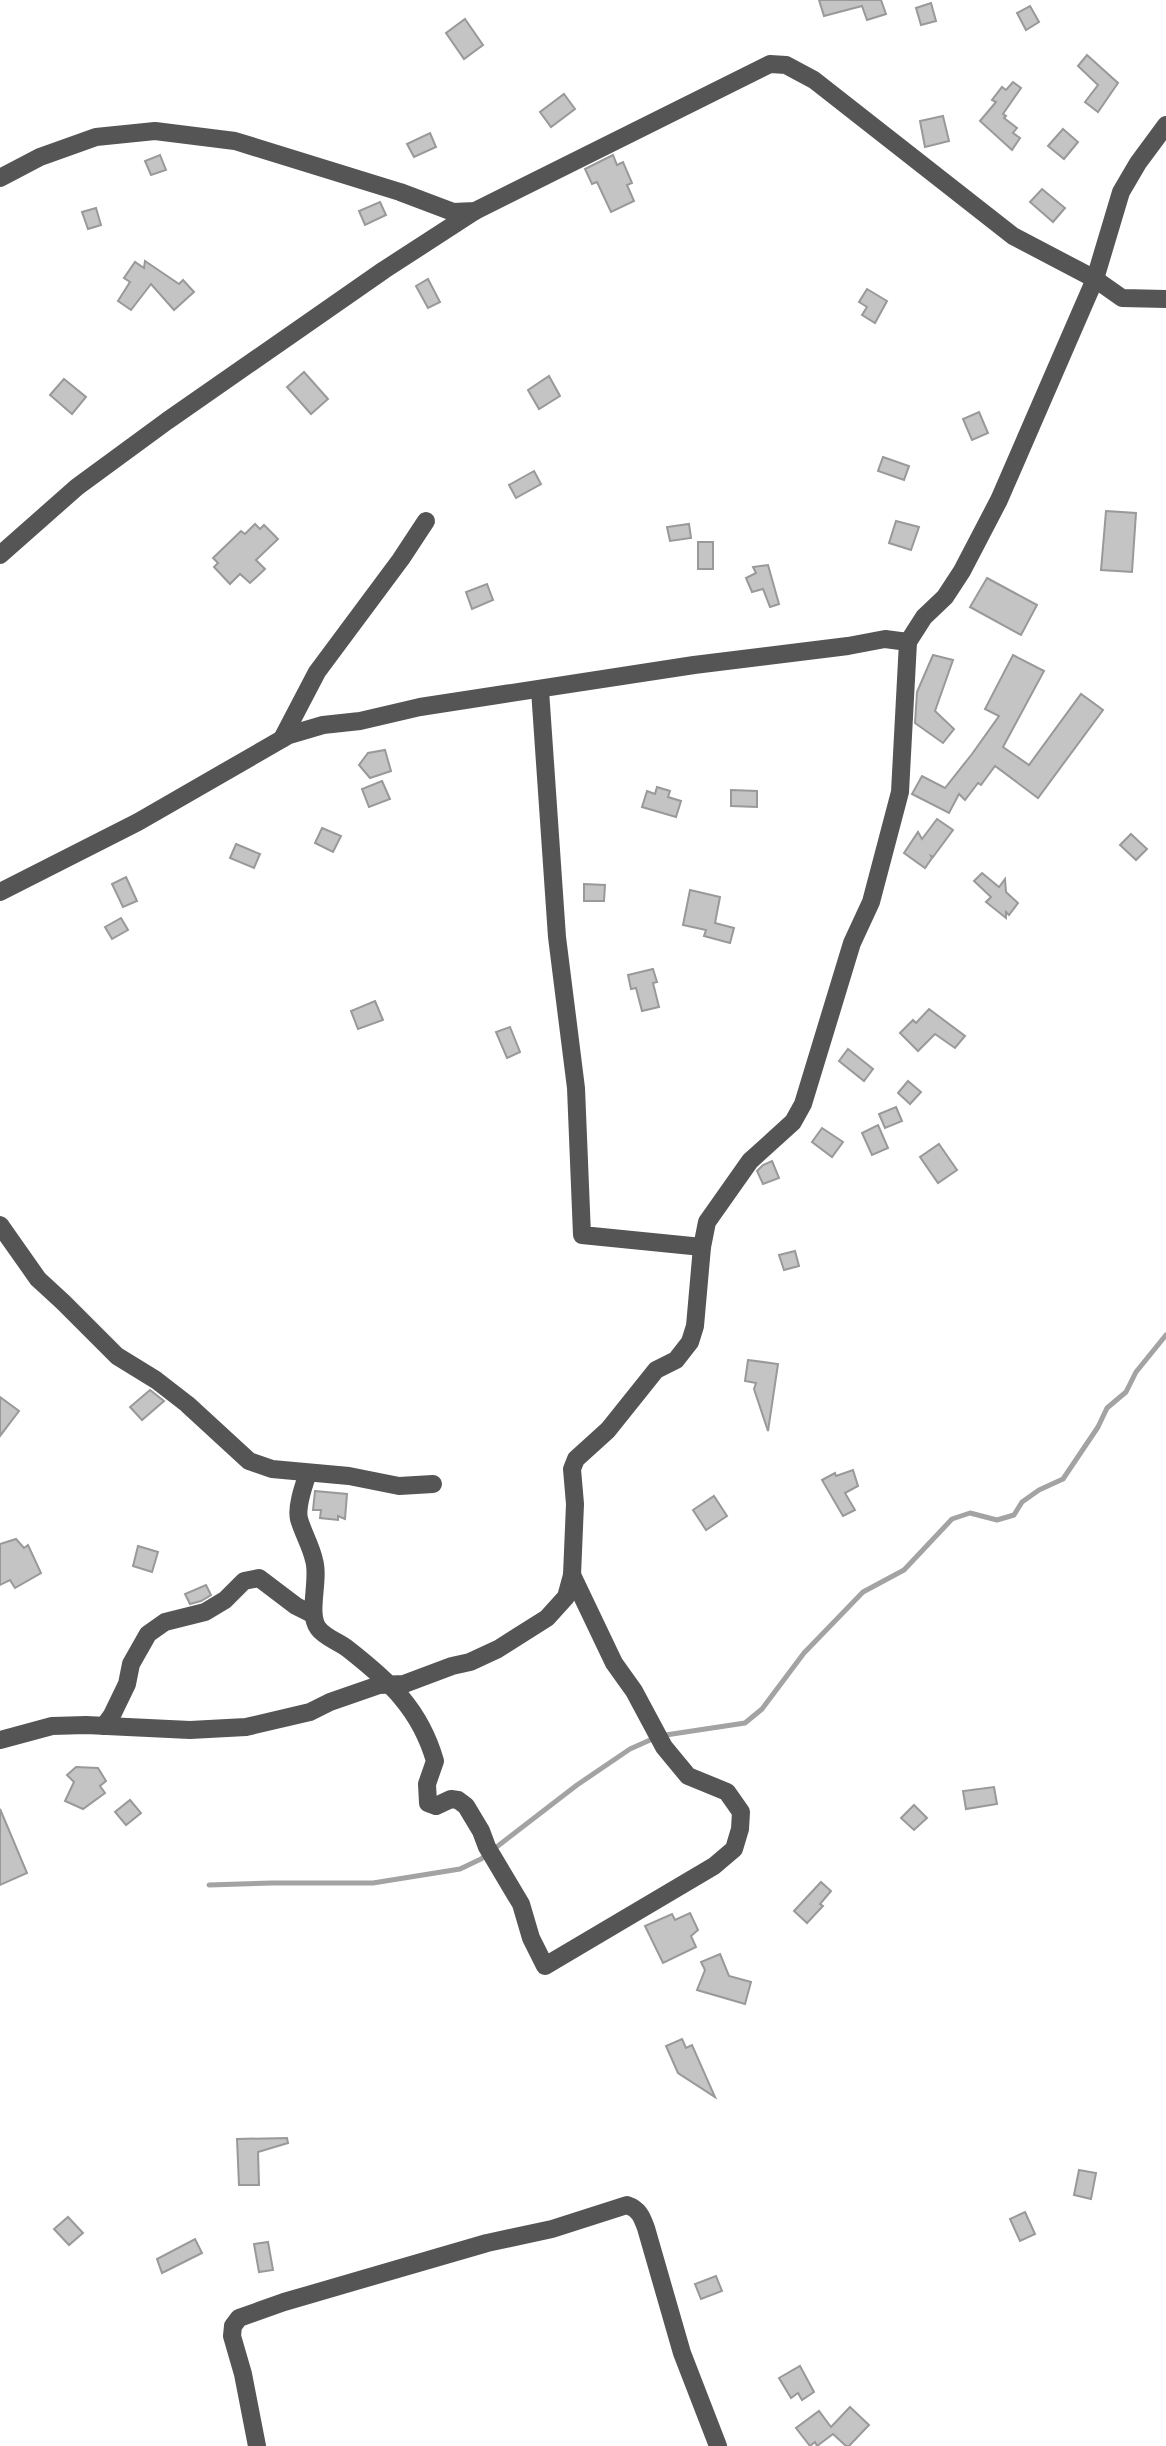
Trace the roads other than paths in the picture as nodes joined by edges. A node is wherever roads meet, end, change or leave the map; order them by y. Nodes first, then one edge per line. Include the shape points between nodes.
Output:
1 (1166, 125) edge
2 (0, 178) edge
3 (475, 211) junction
4 (1095, 279) junction
5 (1166, 299) edge
6 (426, 521) dead end
7 (0, 555) edge
8 (908, 642) junction
9 (540, 690) junction
10 (282, 739) junction
11 (0, 892) edge
12 (0, 1225) edge
13 (702, 1247) junction
14 (309, 1473) junction
15 (433, 1484) dead end
16 (572, 1575) junction
17 (312, 1614) junction
18 (392, 1685) junction
19 (104, 1727) junction
20 (0, 1740) edge
21 (257, 2446) edge
22 (718, 2446) edge

1 - 4 street via 1121,192
2 - 3 street via 40,157 96,137 155,131 235,141 453,212
3 - 4 street via 770,64 786,65 814,80 1013,236
3 - 7 street via 167,421 77,487
4 - 5 street via 1122,298
4 - 8 street via 999,500 946,597 924,617
6 - 10 street via 317,672
8 - 9 street via 885,639
8 - 13 street via 900,792 871,902 852,943 811,1081 793,1122 750,1161 719,1204 708,1222
9 - 10 street via 323,725
9 - 13 street via 556,937 576,1088 582,1235
10 - 11 street via 138,822
12 - 14 street via 38,1279 117,1356 187,1404 249,1461
13 - 16 street via 690,1342 676,1360 656,1370 572,1469
14 - 15 street via 399,1486
14 - 17 street via 298,1517 315,1561
16 - 18 street via 566,1597 554,1613 498,1649
16 - 18 street via 614,1662 664,1747 688,1776 727,1792 741,1812 734,1849 713,1866 545,1966 521,1904 466,1806 451,1799 436,1806 428,1803 427,1784 435,1761 414,1713
17 - 18 street via 317,1627
17 - 19 street via 260,1578 244,1581 205,1612 165,1622 148,1634
18 - 19 street via 379,1685 310,1712 246,1727
19 - 20 street via 51,1726
21 - 22 street via 232,2336 239,2318 627,2205 638,2211 646,2228 682,2353

